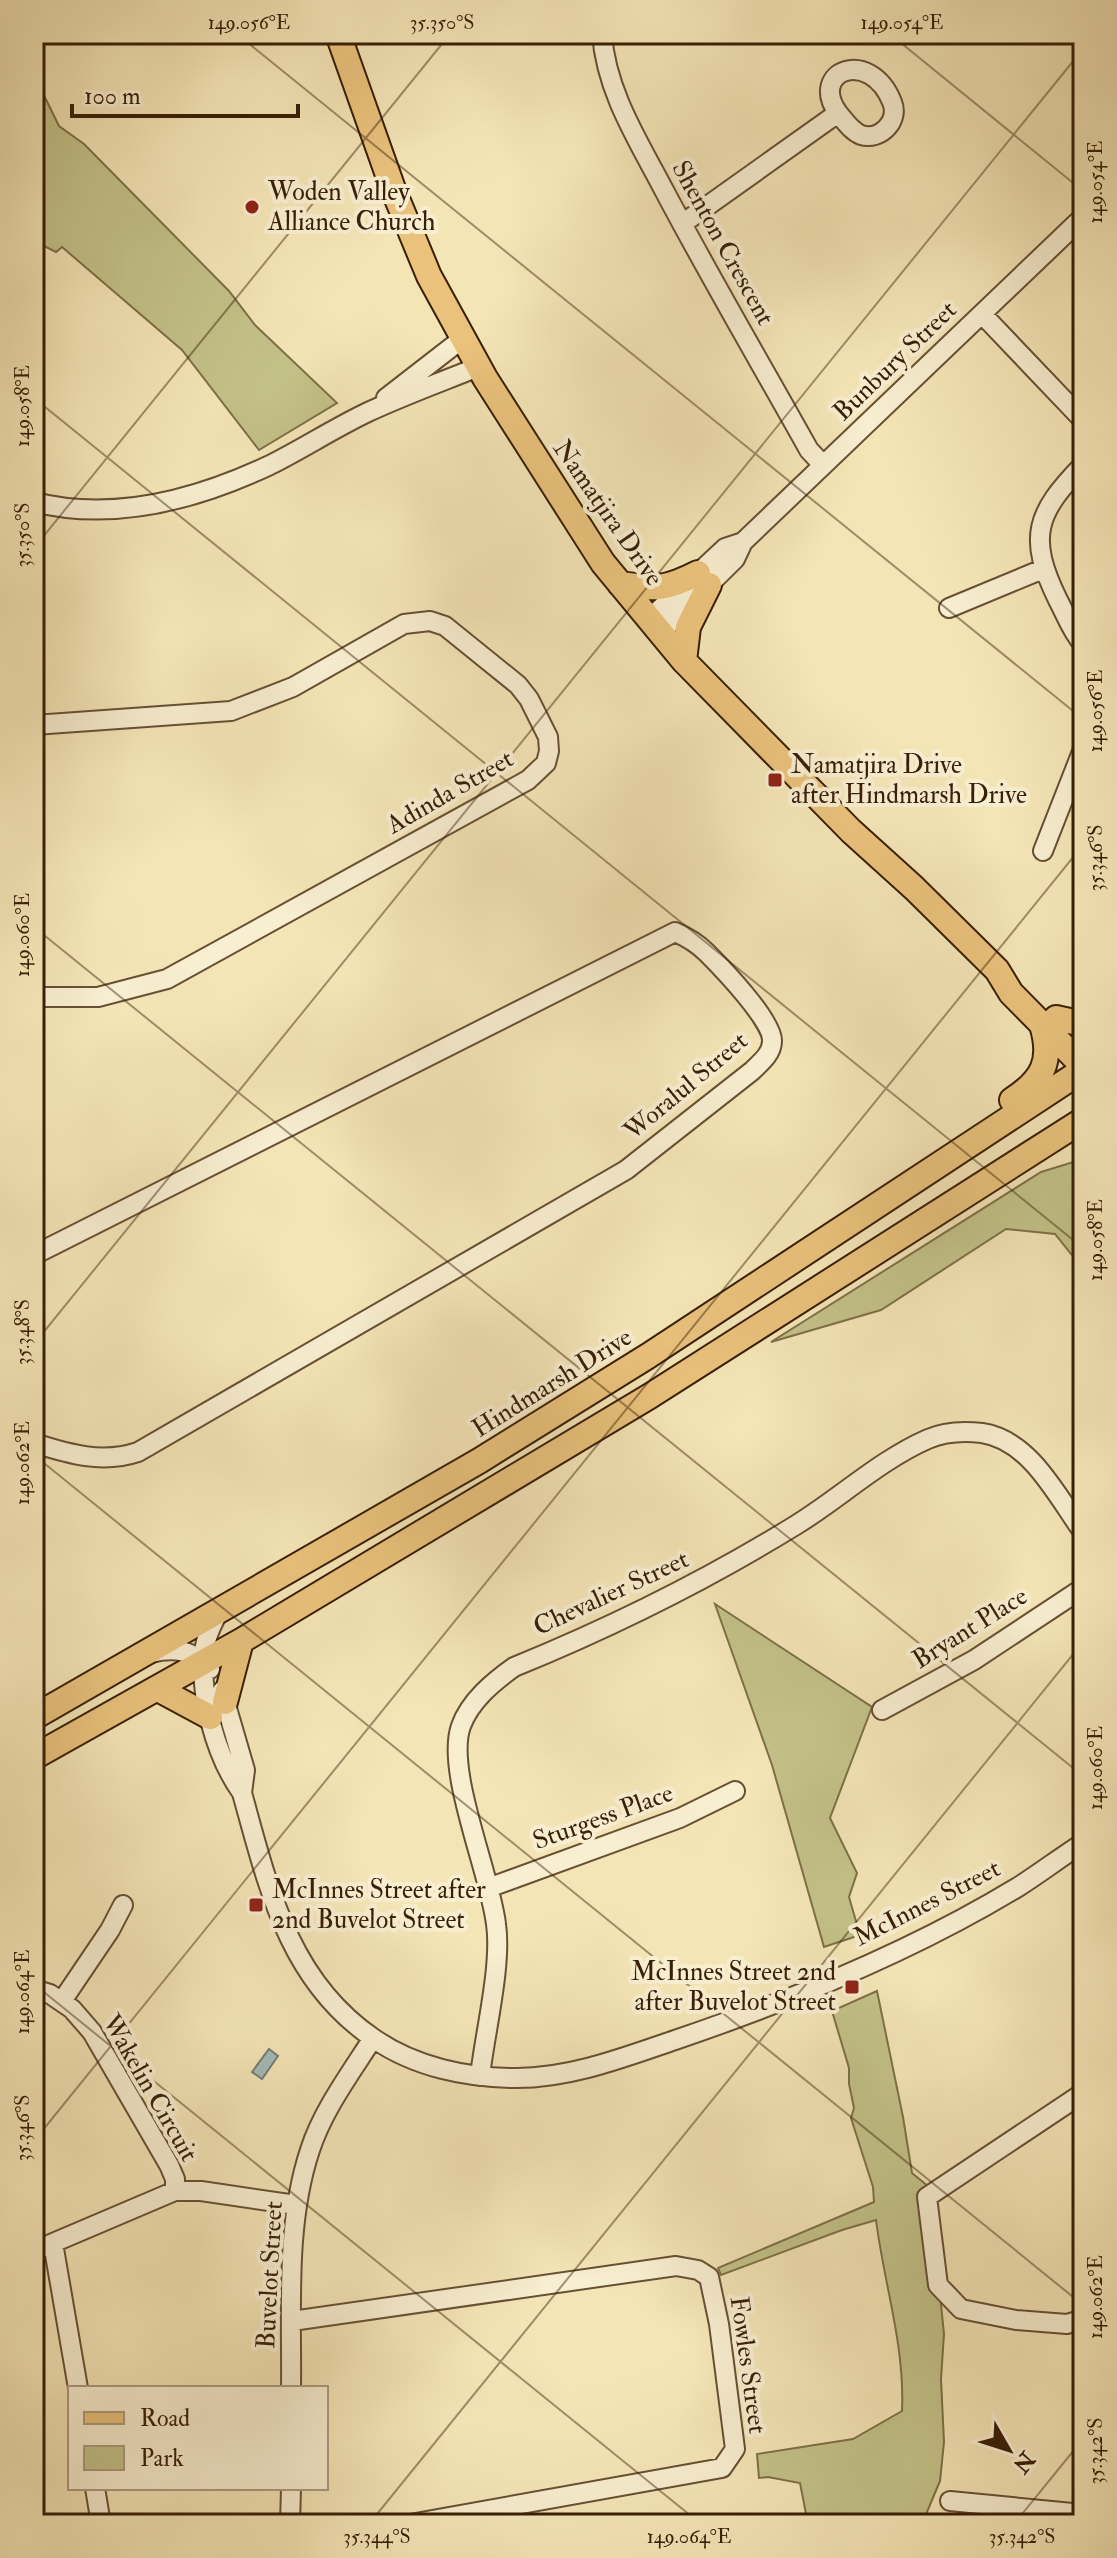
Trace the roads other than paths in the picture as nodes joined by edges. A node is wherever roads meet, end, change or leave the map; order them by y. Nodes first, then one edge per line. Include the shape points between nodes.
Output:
1 (338, 34) edge
2 (602, 34) edge
3 (838, 113) dead end
4 (1083, 217) edge
5 (682, 224) junction
6 (982, 314) junction
7 (462, 339) junction
8 (478, 367) junction
9 (369, 412) junction
10 (1083, 420) edge
11 (823, 465) junction
12 (1083, 465) edge
13 (34, 502) edge
14 (1043, 569) junction
15 (703, 579) junction
16 (620, 584) junction
17 (949, 608) dead end
18 (655, 626) junction
19 (1083, 644) edge
20 (684, 661) junction
21 (34, 725) edge
22 (1083, 749) edge
23 (1043, 851) dead end
24 (34, 997) edge
25 (1049, 1021) junction
26 (1083, 1024) edge
27 (1083, 1045) edge
28 (1083, 1068) edge
29 (1079, 1126) edge
30 (941, 1164) junction
31 (34, 1255) edge
32 (34, 1443) edge
33 (1083, 1532) edge
34 (1083, 1588) edge
35 (219, 1611) junction
36 (241, 1641) junction
37 (146, 1654) junction
38 (204, 1663) junction
39 (158, 1689) junction
40 (217, 1710) junction
41 (882, 1710) dead end
42 (34, 1717) edge
43 (38, 1753) edge
44 (735, 1791) dead end
45 (1083, 1843) edge
46 (488, 1888) junction
47 (123, 1905) dead end
48 (34, 1989) edge
49 (62, 2001) junction
50 (373, 2038) junction
51 (480, 2076) junction
52 (1083, 2093) edge
53 (175, 2191) junction
54 (296, 2205) junction
55 (53, 2243) junction
56 (34, 2251) edge
57 (1083, 2319) edge
58 (292, 2321) junction
59 (78, 2386) edge
60 (291, 2386) edge
61 (95, 2490) edge
62 (291, 2490) edge
63 (950, 2501) dead end
64 (1083, 2514) edge
65 (101, 2524) edge
66 (290, 2524) edge
67 (410, 2524) edge

1 - 7 main road, Namatjira Drive via 393,189
2 - 5 street, Shenton Crescent via 618,103
3 - 5 street
4 - 6 street, Bunbury Street
5 - 11 street, Shenton Crescent via 809,450
6 - 10 street
6 - 11 street, Bunbury Street
7 - 8 main road, Namatjira Drive
7 - 9 street
8 - 9 street
8 - 16 main road, Namatjira Drive
9 - 13 street via 229,484 159,503 112,510
11 - 15 street, Bunbury Street via 743,542 725,548
12 - 14 street via 1054,494 1043,516
14 - 17 street
14 - 19 street
15 - 16 main road via 653,588
15 - 18 street, Bunbury Street
15 - 20 main road
16 - 18 main road, Namatjira Drive
18 - 20 main road, Namatjira Drive
20 - 25 main road, Namatjira Drive via 851,831 997,970 1021,983
21 - 24 street, Adinda Street via 231,711 293,687 404,624 430,621 445,626 518,685 548,737 549,751 546,763 528,780 167,979 98,997
22 - 23 street
25 - 26 main road
25 - 27 main road, Namatjira Drive
25 - 28 main road, Namatjira Drive
25 - 30 main road via 1046,1065 1031,1088 950,1140
28 - 30 main road, Hindmarsh Drive
29 - 36 main road via 650,1396
30 - 35 main road, Hindmarsh Drive via 492,1453
31 - 32 street, Woralul Street via 675,932 706,952 763,1018 772,1037 768,1054 752,1071 626,1170 138,1452 104,1459
33 - 46 street, Chevalier Street via 1027,1456 1005,1439 960,1432 931,1438 701,1580 514,1667 466,1715 458,1742 459,1773
34 - 41 street, Bryant Place via 974,1660
35 - 37 main road, Hindmarsh Drive
35 - 38 street, McInnes Street via 209,1630
36 - 38 main road
36 - 40 main road
37 - 38 street via 166,1649 190,1652
37 - 42 main road, Hindmarsh Drive
38 - 39 main road
38 - 40 street, McInnes Street
39 - 40 main road
39 - 43 main road
40 - 50 street, McInnes Street via 228,1774 242,1793 284,1932 323,1992
44 - 46 street, Sturgess Place via 680,1818
45 - 51 street, McInnes Street via 1017,1887 914,1942 732,2020 559,2074
46 - 51 street, Chevalier Street via 496,1957
47 - 49 street
48 - 49 street, Wakelin Circuit
49 - 53 street, Wakelin Circuit via 92,2032 116,2071 169,2165
50 - 51 street, McInnes Street via 425,2064
50 - 54 street, Buvelot Street via 310,2148
52 - 57 street via 927,2197 938,2285 961,2309 1016,2320 1067,2324
53 - 54 street, Wakelin Circuit
53 - 55 street, Wakelin Circuit
54 - 58 street, Buvelot Street
55 - 56 street, Wakelin Circuit
55 - 59 street
58 - 60 street, Buvelot Street
58 - 67 street, Fowles Street via 676,2266 709,2277 735,2449 722,2468
61 - 65 street
62 - 66 street
63 - 64 street

